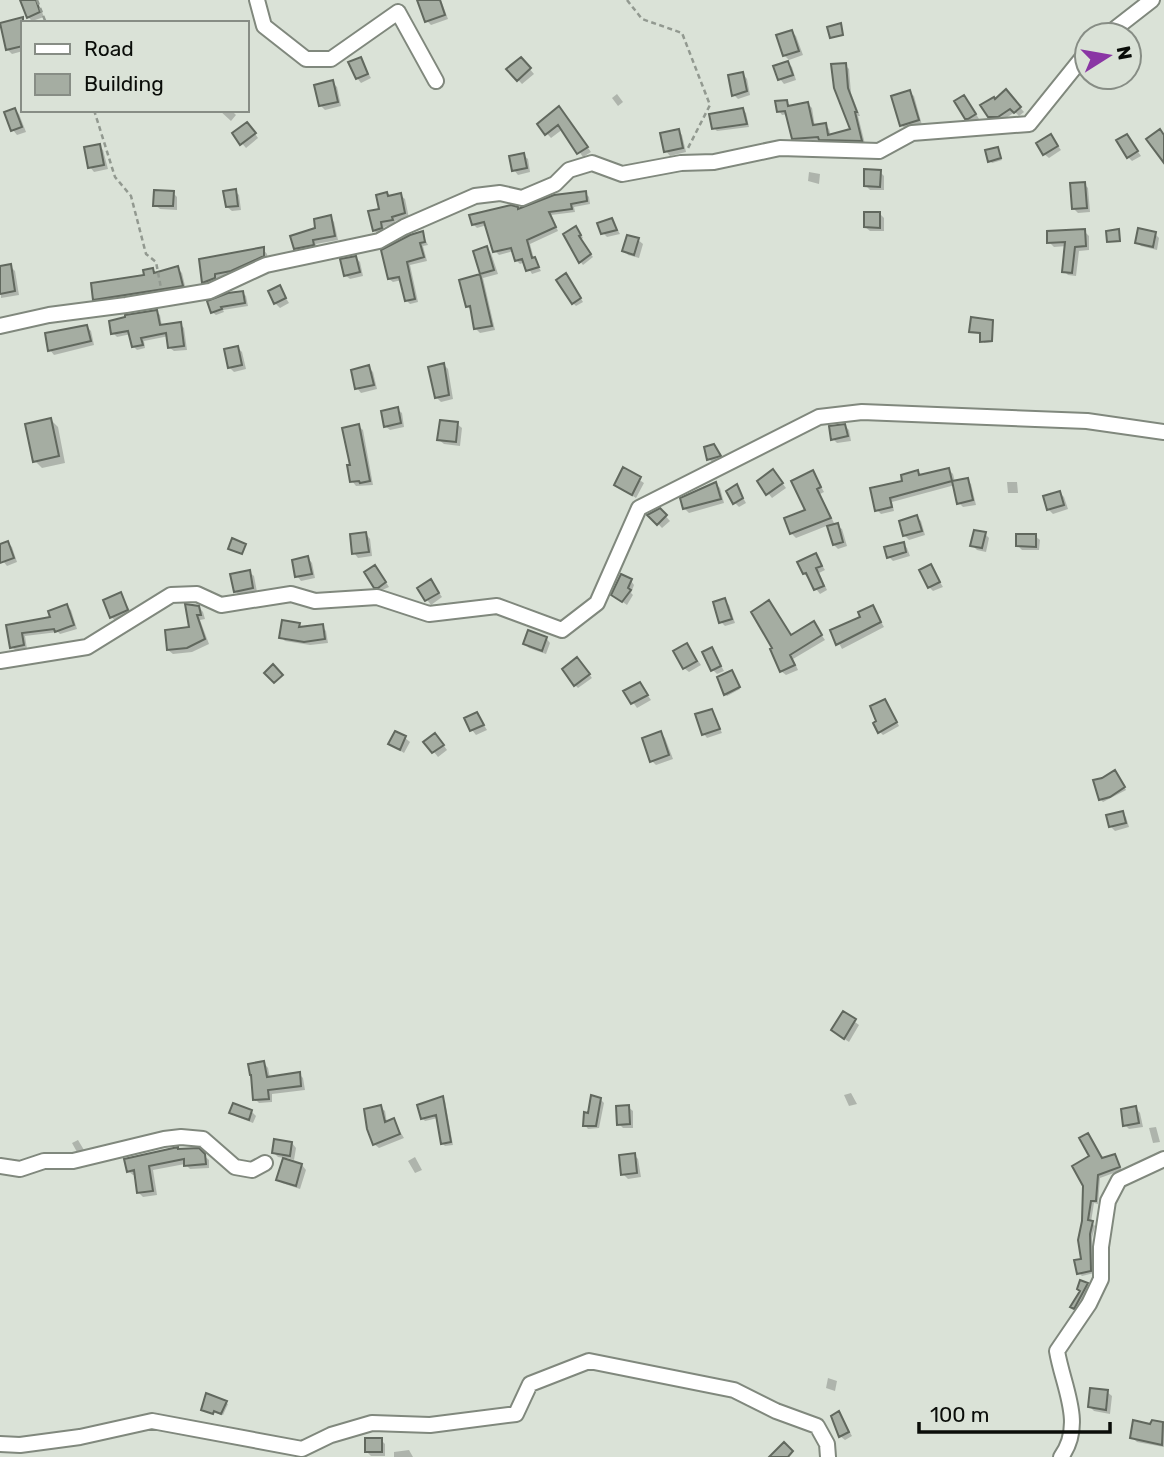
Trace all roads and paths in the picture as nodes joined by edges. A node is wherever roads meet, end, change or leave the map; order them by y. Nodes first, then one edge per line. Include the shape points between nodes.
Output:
1 (37, 0) edge
2 (257, 0) edge
3 (627, 0) edge
4 (1152, 0) edge
5 (397, 6) edge
6 (45, 21) edge
7 (1125, 21) edge
8 (1073, 69) edge
9 (436, 81) dead end
10 (95, 112) edge
11 (681, 163) junction
12 (163, 298) junction
13 (0, 326) edge
14 (1164, 432) edge
15 (0, 661) edge
16 (1164, 1159) edge
17 (265, 1163) dead end
18 (0, 1166) edge
19 (0, 1444) edge
20 (828, 1457) edge
21 (1060, 1457) edge

1 - 6 path
2 - 5 street via 264,26 306,59 331,59
3 - 11 path via 642,19 682,33 703,82 710,105
4 - 7 street
5 - 9 street
8 - 11 street via 1029,124 912,133 879,151 780,148 714,162
10 - 12 path via 115,177 131,196 146,254 156,262
11 - 12 street via 622,174 592,163 569,170 555,184 522,198 500,193 475,196 379,241 266,265 210,291
12 - 13 street
14 - 15 street via 1087,421 862,412 819,417 639,508 597,603 562,630 497,606 429,614 377,597 315,601 291,594 221,605 197,594 171,595 87,647
16 - 21 street via 1119,1180 1108,1201 1101,1279 1057,1351 1070,1397 1073,1433
17 - 18 street via 252,1170 235,1167 203,1139 181,1137 73,1161 44,1161 20,1169
19 - 20 street via 80,1437 152,1421 302,1449 372,1423 430,1425 516,1415 530,1384 589,1361 734,1390 817,1426

